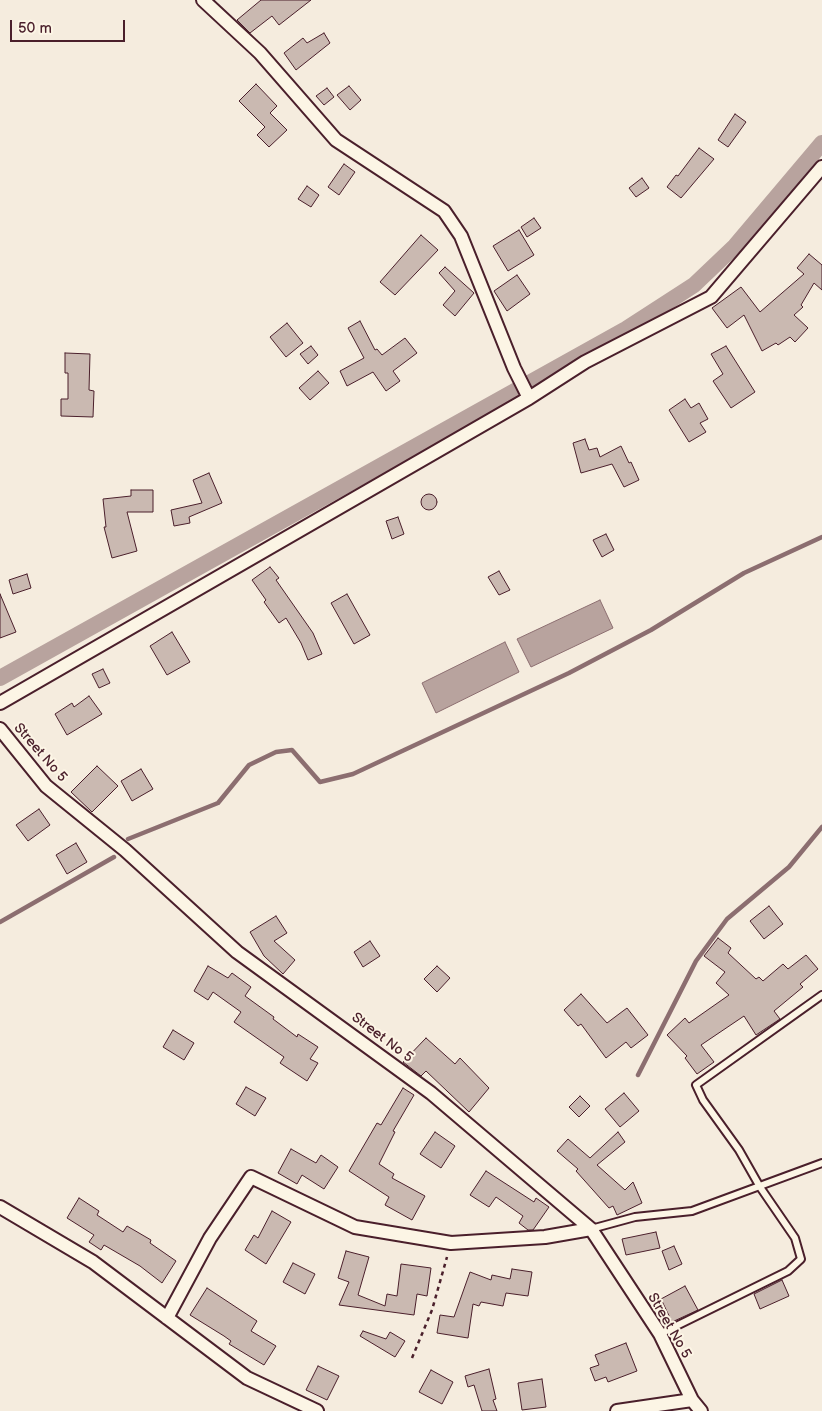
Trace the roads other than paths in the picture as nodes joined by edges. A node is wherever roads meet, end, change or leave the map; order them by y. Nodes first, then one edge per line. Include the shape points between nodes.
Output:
1 (203, 0) edge
2 (822, 167) edge
3 (527, 395) junction
4 (0, 703) edge
5 (0, 728) edge
6 (822, 995) edge
7 (822, 1163) edge
8 (760, 1187) junction
9 (0, 1207) edge
10 (591, 1230) junction
11 (167, 1318) junction
12 (660, 1334) junction
13 (692, 1400) junction
14 (317, 1411) edge
15 (618, 1411) edge
16 (701, 1411) edge

1 - 3 street via 260,53 336,140 444,211 462,236
2 - 3 street via 711,297
3 - 4 street
5 - 10 street, Street No 5 via 46,786 125,850 237,952 431,1094
6 - 8 lane via 696,1085
7 - 8 lane
8 - 10 lane via 692,1211 635,1217
8 - 12 lane via 795,1238 800,1258 788,1271
9 - 11 street via 93,1262
10 - 11 street via 545,1237 451,1243 355,1227 251,1177 210,1238
10 - 12 street, Street No 5
11 - 14 street via 247,1378
12 - 13 street, Street No 5
13 - 15 street
13 - 16 street, Street No 5

